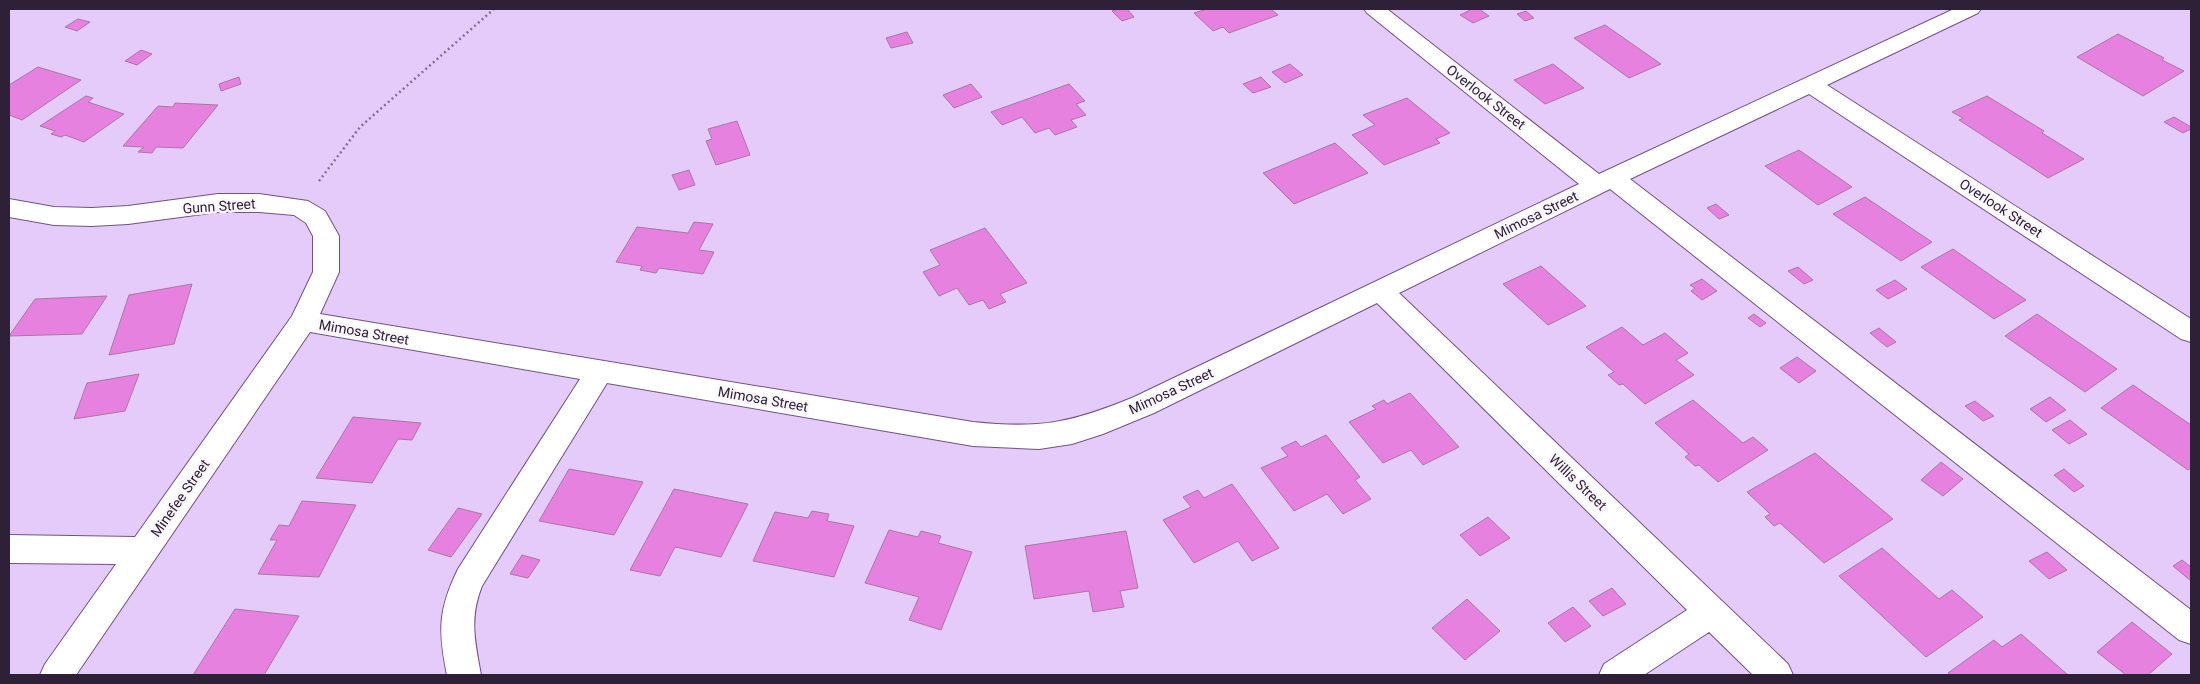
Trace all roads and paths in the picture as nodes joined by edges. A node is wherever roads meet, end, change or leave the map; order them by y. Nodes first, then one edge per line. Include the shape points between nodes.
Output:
1 (494, 9) edge
2 (1374, 9) edge
3 (1971, 9) edge
4 (1810, 85) junction
5 (1605, 181) junction
6 (299, 207) junction
7 (9, 208) edge
8 (1380, 290) junction
9 (303, 321) junction
10 (2191, 332) edge
11 (600, 372) junction
12 (9, 549) edge
13 (143, 551) junction
14 (1711, 612) junction
15 (2191, 629) edge
16 (57, 675) edge
17 (464, 675) edge
18 (1616, 675) edge
19 (1776, 675) edge

1 - 6 path via 360,127
2 - 5 street, Overlook Street
3 - 4 street, Mimosa Street
4 - 5 street, Mimosa Street
4 - 10 street, Overlook Street
5 - 8 street, Mimosa Street
5 - 15 street, Overlook Street
6 - 7 street, Gunn Street via 218,203 92,218 54,216
6 - 9 street via 316,218 326,236 326,272
8 - 11 street, Mimosa Street via 1144,405 1104,422 1060,435 1017,438 973,434
8 - 14 street, Willis Street
9 - 11 street, Mimosa Street
9 - 13 street, Minefee Street
11 - 17 street via 469,578 460,599 456,636
12 - 13 street
13 - 16 street, Minefee Street
14 - 18 street
14 - 19 street, Willis Street

